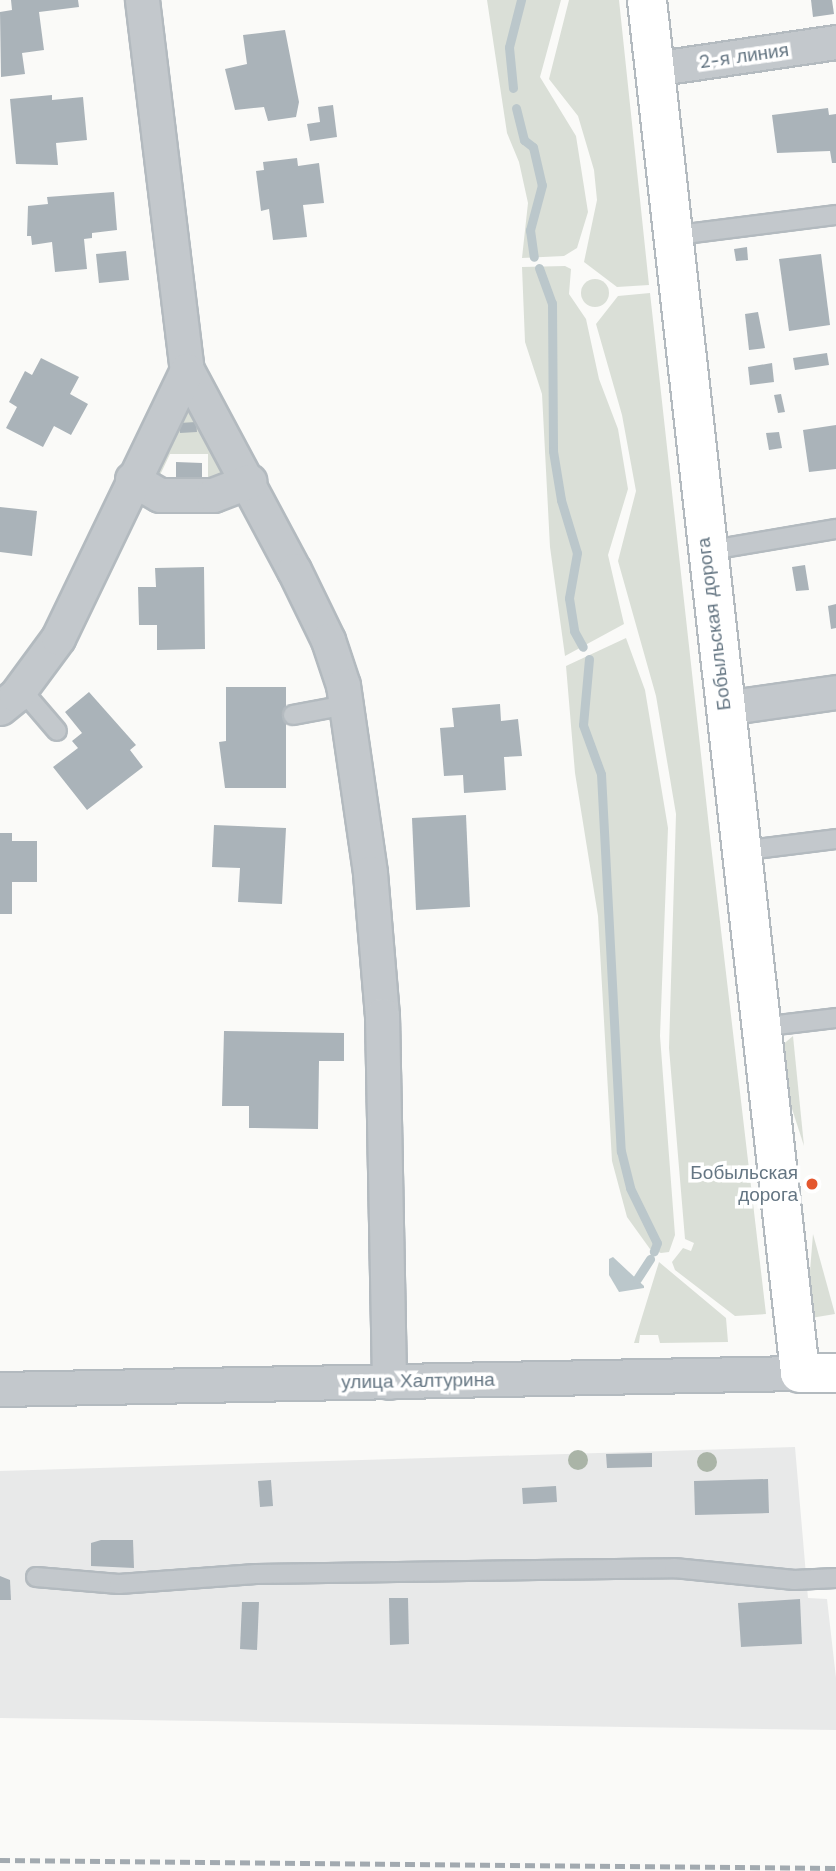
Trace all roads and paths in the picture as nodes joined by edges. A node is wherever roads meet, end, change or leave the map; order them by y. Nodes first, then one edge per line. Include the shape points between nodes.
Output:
1 (142, 0) edge
2 (647, 0) edge
3 (836, 42) edge
4 (653, 69) junction
5 (836, 215) edge
6 (670, 236) junction
7 (187, 370) junction
8 (132, 480) junction
9 (248, 481) junction
10 (836, 529) edge
11 (706, 551) junction
12 (836, 692) edge
13 (11, 698) edge
14 (346, 705) junction
15 (724, 708) junction
16 (293, 715) dead end
17 (57, 732) dead end
18 (836, 839) edge
19 (740, 851) junction
20 (836, 1018) edge
21 (760, 1027) junction
22 (818, 1373) edge
23 (389, 1382) junction
24 (0, 1389) edge
25 (36, 1577) dead end
26 (836, 1578) edge

1 - 7 street
2 - 4 street, Бобыльская дорога
3 - 4 street, 2-я линия
4 - 6 street, Бобыльская дорога
5 - 6 lane
6 - 11 street, Бобыльская дорога
7 - 8 street
7 - 9 street
8 - 9 street via 160,495 214,495
8 - 13 street via 58,638
9 - 14 street via 328,640
10 - 11 lane
11 - 15 street, Бобыльская дорога
12 - 15 street
13 - 17 lane
14 - 16 lane
14 - 23 street via 370,873 382,1015
15 - 19 street, Бобыльская дорога
18 - 19 lane
19 - 21 street, Бобыльская дорога
20 - 21 lane
21 - 22 street, Бобыльская дорога
22 - 23 street, улица Халтурина
23 - 24 street, улица Халтурина
25 - 26 lane via 119,1584 256,1574 674,1568 794,1580

